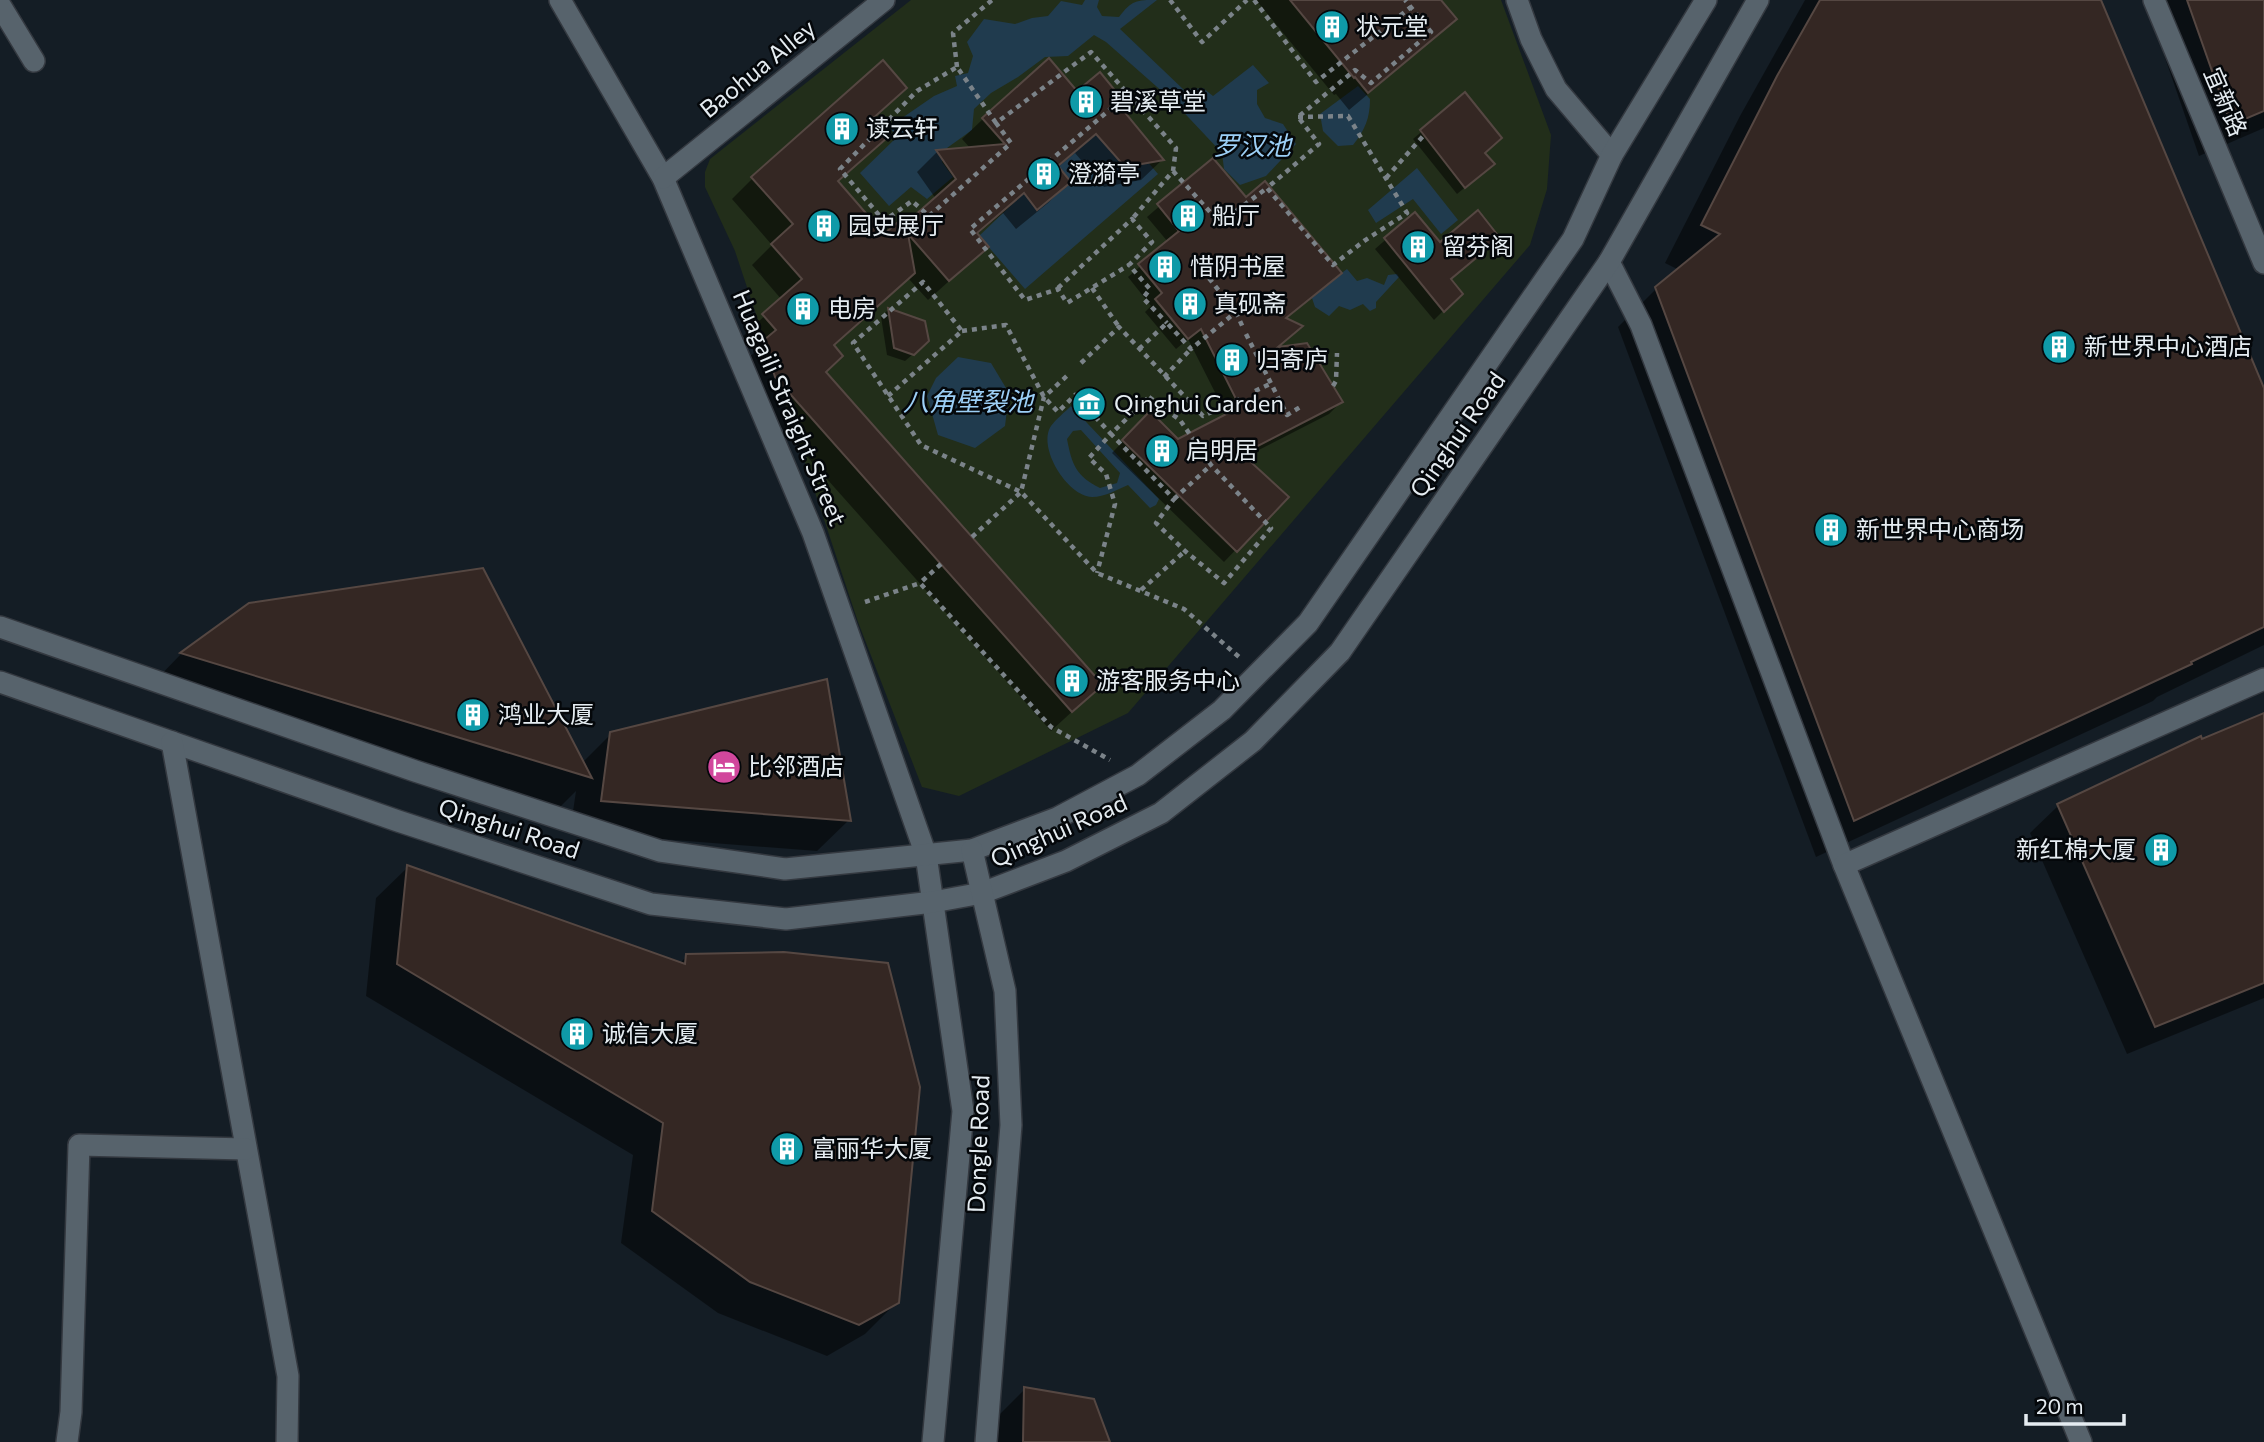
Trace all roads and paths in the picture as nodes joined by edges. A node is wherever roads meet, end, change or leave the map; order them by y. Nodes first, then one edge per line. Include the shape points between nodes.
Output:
1 (559, 0) edge
2 (884, 0) edge
3 (992, 0) edge
4 (1170, 0) edge
5 (1247, 0) edge
6 (1254, 0) edge
7 (1405, 0) edge
8 (1517, 0) edge
9 (1706, 0) edge
10 (1758, 0) edge
11 (2154, 0) edge
12 (0, 5) edge
13 (1411, 7) junction
14 (34, 61) dead end
15 (957, 67) junction
16 (1129, 94) junction
17 (1298, 117) junction
18 (996, 123) junction
19 (1424, 135) dead end
20 (1612, 155) junction
21 (1173, 171) junction
22 (663, 178) junction
23 (1386, 178) junction
24 (1267, 188) junction
25 (1132, 219) junction
26 (1609, 262) junction
27 (2264, 262) edge
28 (1129, 265) junction
29 (1200, 267) dead end
30 (1091, 288) junction
31 (1058, 289) junction
32 (1236, 312) junction
33 (1167, 323) junction
34 (1119, 327) junction
35 (962, 331) junction
36 (1139, 349) junction
37 (1191, 349) junction
38 (1338, 353) dead end
39 (1081, 363) dead end
40 (1069, 374) dead end
41 (1164, 377) junction
42 (1270, 384) junction
43 (1333, 386) dead end
44 (1255, 391) dead end
45 (888, 396) junction
46 (1044, 397) junction
47 (1244, 397) dead end
48 (1302, 406) dead end
49 (1111, 434) junction
50 (1211, 465) junction
51 (1021, 492) junction
52 (1174, 499) junction
53 (972, 537) dead end
54 (1185, 551) junction
55 (941, 564) dead end
56 (1097, 573) junction
57 (920, 583) junction
58 (1141, 590) junction
59 (841, 611) junction
60 (0, 626) edge
61 (1258, 674) junction
62 (2264, 679) edge
63 (0, 682) edge
64 (172, 742) junction
65 (1139, 775) junction
66 (972, 850) junction
67 (926, 855) junction
68 (1844, 865) junction
69 (982, 893) junction
70 (933, 902) junction
71 (246, 1149) junction
72 (67, 1442) edge
73 (287, 1442) edge
74 (933, 1442) edge
75 (986, 1442) edge
76 (2081, 1442) edge

1 - 22 street, Huagaili Straight Street
2 - 22 street, Baohua Alley
3 - 15 path via 953,33
4 - 5 path via 1202,42
6 - 13 path via 1316,82
7 - 13 path
8 - 20 street via 1556,89
9 - 20 street, Qinghui Road
10 - 26 street, Qinghui Road
11 - 27 street, 宜新路
12 - 14 street
13 - 17 path via 1431,32 1371,83 1355,70
15 - 18 path
15 - 18 path via 917,91 840,169 884,221 912,201 929,216 1011,143
16 - 18 path via 1091,52
16 - 21 path via 1177,148
16 - 31 path via 970,229 1025,300
17 - 23 path via 1348,117
17 - 24 path via 1319,144
19 - 23 path
20 - 61 street, Qinghui Road via 1573,239 1308,623
21 - 24 path via 1220,223
21 - 25 path
22 - 59 street, Huagaili Straight Street via 813,533
23 - 24 path via 1407,213 1332,265
25 - 28 path via 1152,242
25 - 31 path
26 - 68 street via 1641,325
26 - 69 street, Qinghui Road via 1340,652 1262,731 1161,813 1066,861
28 - 30 path
28 - 33 path via 1150,289 1143,298
29 - 32 path
30 - 31 path via 1068,303
30 - 34 path
32 - 37 path
32 - 42 path
33 - 36 path
33 - 37 path
34 - 36 path
34 - 39 path
35 - 45 path
35 - 45 path via 923,282 853,343
35 - 46 path via 1006,325
36 - 41 path
37 - 41 path
38 - 43 path
40 - 46 path
41 - 47 path via 1203,416
42 - 44 path
42 - 48 path via 1287,415
45 - 51 path via 921,445
46 - 49 path via 1058,412 1075,395
46 - 51 path
49 - 50 path via 1149,397 1180,421
49 - 52 path
49 - 56 path via 1089,458 1106,474 1115,504
50 - 52 path
50 - 54 path via 1271,528 1224,583
51 - 53 path
51 - 56 path
52 - 54 path via 1156,523
54 - 58 path
55 - 57 path
56 - 58 path
57 - 59 path
57 - 65 path via 1051,727
58 - 61 path via 1184,609
59 - 67 street, Huagaili Straight Street
60 - 67 street, Qinghui Road via 660,851 785,869
61 - 65 street, Qinghui Road via 1222,710
62 - 68 street
63 - 64 street, Qinghui Road
64 - 70 street, Qinghui Road via 651,904 786,919
64 - 71 street
65 - 66 street, Qinghui Road via 1057,818
66 - 67 street, Qinghui Road
66 - 69 street, Dongle Road
67 - 70 street, Dongle Road
68 - 76 street
69 - 70 street, Qinghui Road
69 - 75 street, Dongle Road via 1004,991 1011,1125
70 - 74 street, Dongle Road via 963,1111
71 - 72 street via 79,1145
71 - 73 street via 288,1376

